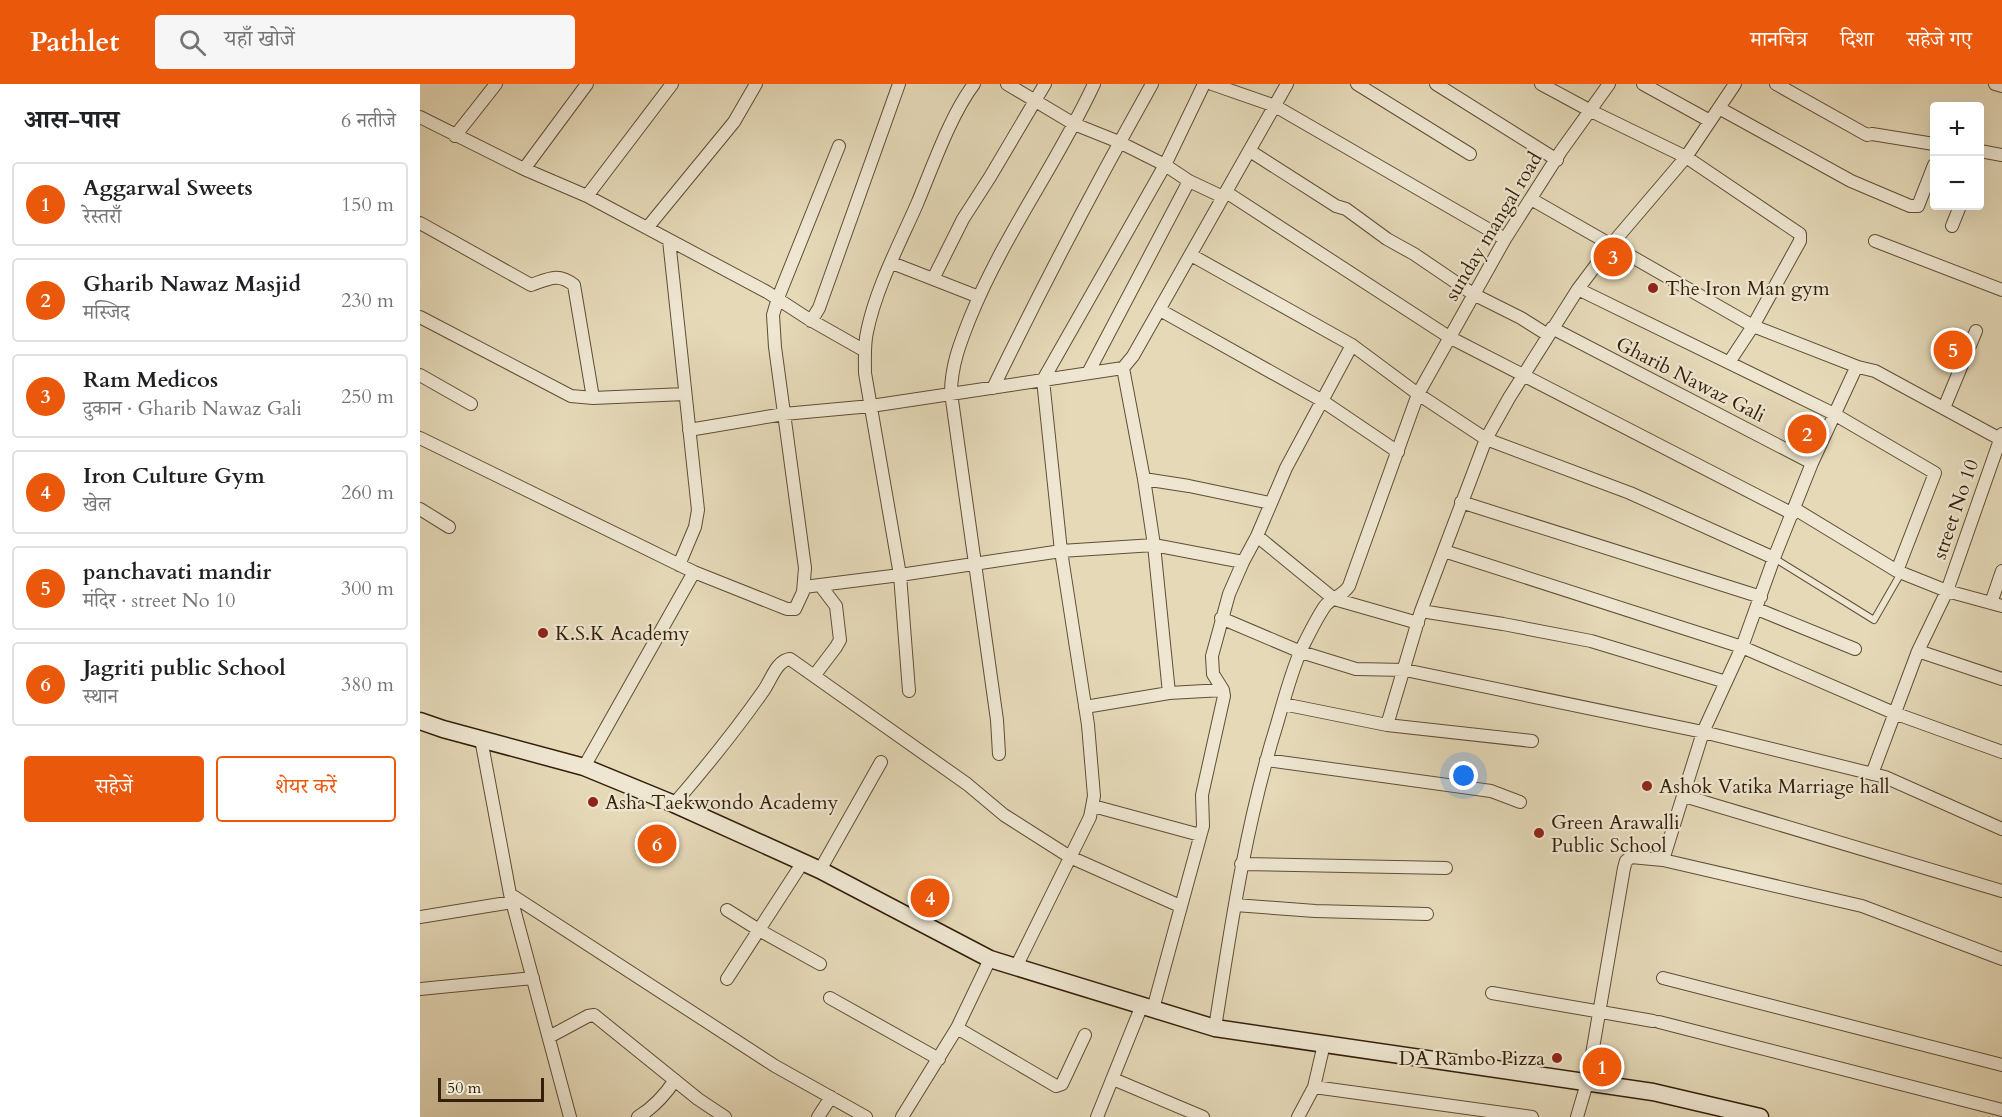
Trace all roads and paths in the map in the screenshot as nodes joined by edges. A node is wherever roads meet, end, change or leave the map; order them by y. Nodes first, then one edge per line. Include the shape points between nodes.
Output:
1 (496, 84) edge
2 (587, 84) edge
3 (672, 84) edge
4 (756, 84) edge
5 (899, 84) edge
6 (974, 84) edge
7 (1007, 84) edge
8 (1045, 84) edge
9 (1094, 84) edge
10 (1152, 84) edge
11 (1204, 84) edge
12 (1212, 84) edge
13 (1287, 84) edge
14 (1357, 84) edge
15 (1436, 84) edge
16 (1540, 84) edge
17 (1609, 84) edge
18 (1643, 84) edge
19 (1735, 84) edge
20 (1776, 84) edge
21 (1995, 84) edge
22 (2002, 86) edge
23 (1036, 102) junction
24 (1275, 106) junction
25 (1719, 108) junction
26 (1591, 111) junction
27 (420, 117) edge
28 (1710, 121) junction
29 (1074, 124) junction
30 (455, 136) junction
31 (1119, 142) junction
32 (1930, 143) edge
33 (840, 146) dead end
34 (1250, 151) junction
35 (1984, 153) edge
36 (1470, 154) dead end
37 (2002, 155) edge
38 (1686, 157) junction
39 (1557, 159) junction
40 (1165, 165) junction
41 (524, 169) junction
42 (1930, 177) edge
43 (1189, 181) junction
44 (1224, 195) junction
45 (587, 196) junction
46 (1531, 199) junction
47 (1958, 210) edge
48 (420, 223) edge
49 (1952, 226) dead end
50 (647, 228) junction
51 (1504, 239) junction
52 (669, 240) junction
53 (1875, 241) dead end
54 (1611, 245) junction
55 (1191, 255) junction
56 (892, 263) junction
57 (933, 279) junction
58 (1578, 289) junction
59 (2002, 290) edge
60 (1473, 294) junction
61 (979, 297) junction
62 (778, 298) junction
63 (1160, 310) junction
64 (420, 317) edge
65 (812, 321) junction
66 (1753, 326) junction
67 (1976, 331) dead end
68 (1550, 332) junction
69 (1449, 337) junction
70 (1352, 345) junction
71 (865, 351) junction
72 (1730, 362) junction
73 (1858, 367) junction
74 (1123, 368) junction
75 (1088, 373) junction
76 (420, 375) edge
77 (1524, 377) junction
78 (1043, 380) junction
79 (993, 387) junction
80 (951, 393) junction
81 (685, 394) junction
82 (1418, 394) junction
83 (593, 398) junction
84 (1322, 400) junction
85 (471, 404) dead end
86 (871, 406) junction
87 (1944, 408) junction
88 (784, 414) junction
89 (1834, 414) junction
90 (689, 430) junction
91 (2001, 437) edge
92 (420, 438) edge
93 (1486, 439) junction
94 (1398, 452) junction
95 (1812, 463) junction
96 (1144, 479) junction
97 (1461, 502) junction
98 (1270, 503) junction
99 (420, 509) edge
100 (1794, 512) junction
101 (449, 527) dead end
102 (1257, 536) junction
103 (1154, 545) junction
104 (1061, 551) junction
105 (1444, 551) junction
106 (1774, 558) junction
107 (1243, 562) junction
108 (976, 563) junction
109 (679, 565) junction
110 (1899, 571) junction
111 (2002, 571) edge
112 (694, 572) junction
113 (900, 575) junction
114 (820, 585) junction
115 (804, 586) junction
116 (1947, 591) junction
117 (1334, 599) junction
118 (1759, 603) junction
119 (1997, 604) edge
120 (1419, 617) junction
121 (1221, 618) junction
122 (1742, 647) junction
123 (1855, 649) dead end
124 (1918, 651) junction
125 (1301, 652) junction
126 (1404, 670) junction
127 (814, 676) junction
128 (2002, 679) edge
129 (1726, 682) junction
130 (1223, 690) junction
131 (909, 691) dead end
132 (1169, 693) junction
133 (1283, 704) junction
134 (1085, 707) junction
135 (1894, 713) junction
136 (420, 721) edge
137 (1387, 725) junction
138 (1703, 732) junction
139 (481, 739) junction
140 (1532, 741) dead end
141 (2002, 752) edge
142 (999, 754) dead end
143 (1266, 760) junction
144 (881, 762) dead end
145 (584, 767) junction
146 (1872, 774) junction
147 (1684, 796) junction
148 (1520, 802) dead end
149 (674, 804) junction
150 (1093, 806) junction
151 (2002, 829) edge
152 (1200, 835) junction
153 (1070, 857) junction
154 (1663, 860) junction
155 (803, 862) junction
156 (1241, 864) junction
157 (1446, 868) dead end
158 (820, 870) junction
159 (2002, 891) edge
160 (511, 898) junction
161 (1235, 905) junction
162 (1180, 906) junction
163 (727, 910) dead end
164 (1427, 914) dead end
165 (420, 917) edge
166 (759, 930) junction
167 (990, 959) junction
168 (2002, 959) edge
169 (820, 964) dead end
170 (1016, 967) junction
171 (533, 978) junction
172 (1663, 978) dead end
173 (727, 979) dead end
174 (420, 989) edge
175 (1492, 993) dead end
176 (830, 998) dead end
177 (1147, 1007) junction
178 (1599, 1012) junction
179 (957, 1028) junction
180 (1215, 1028) junction
181 (1085, 1035) dead end
182 (549, 1037) junction
183 (1324, 1044) junction
184 (939, 1059) junction
185 (2002, 1065) edge
186 (1113, 1079) junction
187 (675, 1080) junction
188 (1587, 1083) junction
189 (1314, 1087) junction
190 (831, 1097) junction
191 (2002, 1110) edge
192 (570, 1117) edge
193 (639, 1117) edge
194 (725, 1117) edge
195 (818, 1117) edge
196 (866, 1117) edge
197 (902, 1117) edge
198 (1097, 1117) edge
199 (1203, 1117) edge
200 (1299, 1117) edge
201 (1532, 1117) edge
202 (1577, 1117) edge
203 (1760, 1117) edge

1 - 30 street
2 - 41 street
3 - 45 street
4 - 50 street via 734,122
5 - 65 street
6 - 56 street via 945,137
7 - 23 street
8 - 23 street
9 - 29 street
10 - 31 street
11 - 40 street
12 - 24 street
13 - 24 street
14 - 36 street
15 - 39 street
16 - 26 street
17 - 26 street, sunday mangal road
18 - 28 street
19 - 25 street
20 - 32 street via 1867,135
21 - 22 street
23 - 29 street
23 - 57 street via 963,219
24 - 34 street
24 - 51 street
25 - 28 street
25 - 42 street via 1851,181 1910,206 1918,206
26 - 38 street
26 - 39 street, sunday mangal road
27 - 30 street
28 - 38 street
29 - 31 street
29 - 61 street
30 - 41 street
31 - 40 street
31 - 79 street
33 - 62 street
34 - 44 street
34 - 60 street, Gharib Nawaz Gali
35 - 37 street
38 - 54 street
38 - 66 street via 1801,236
39 - 46 street, sunday mangal road
40 - 43 street
40 - 78 street
41 - 45 street
43 - 44 street
43 - 75 street
44 - 55 street
44 - 69 street
45 - 50 street
46 - 51 street, sunday mangal road
46 - 54 street
47 - 49 street
48 - 83 street via 531,285 556,277 574,285
50 - 52 street
51 - 60 street, sunday mangal road
52 - 62 street
52 - 81 street
53 - 59 street
54 - 58 street
54 - 66 street
55 - 63 street
55 - 70 street
56 - 57 street
56 - 71 street via 877,299
57 - 61 street
58 - 68 street
58 - 72 street
60 - 68 street, Gharib Nawaz Gali
60 - 69 street, sunday mangal road
61 - 80 street via 954,363
62 - 65 street
62 - 88 street via 773,322
63 - 74 street
63 - 84 street
64 - 83 street via 565,394
65 - 71 street
66 - 72 street
66 - 73 street
67 - 87 street
68 - 77 street
68 - 95 street, Gharib Nawaz Gali
69 - 77 street
69 - 82 street, sunday mangal road
70 - 82 street
70 - 84 street
71 - 86 street
72 - 89 street
73 - 87 street via 1875,371
73 - 89 street
74 - 75 street
74 - 96 street
75 - 78 street
76 - 85 street
77 - 93 street
77 - 100 street
78 - 79 street
78 - 104 street
79 - 80 street
80 - 86 street
80 - 108 street
81 - 83 street
81 - 90 street
82 - 93 street
82 - 94 street, sunday mangal road
84 - 94 street
84 - 98 street
86 - 88 street
86 - 113 street
87 - 91 street
88 - 90 street
88 - 115 street via 805,568
89 - 95 street
89 - 110 street via 1935,473
90 - 109 street via 697,519
91 - 116 street, street No 10
92 - 109 street
93 - 97 street
93 - 106 street via 1630,493
94 - 117 street, sunday mangal road via 1349,586
95 - 100 street
96 - 98 street
96 - 103 street
97 - 105 street
97 - 118 street
98 - 102 street
99 - 101 street
100 - 106 street
100 - 110 street
102 - 107 street
102 - 117 street
103 - 104 street
103 - 107 street
103 - 132 street
104 - 108 street
104 - 134 street
105 - 120 street
105 - 122 street
106 - 110 lane via 1874,620
106 - 118 street
107 - 121 street
108 - 113 street
108 - 142 street
109 - 112 street
110 - 116 street
111 - 119 street
112 - 115 street via 790,609 800,603
112 - 145 street
113 - 114 street
113 - 131 street
114 - 115 street
114 - 127 street via 836,606 840,640
116 - 119 street
116 - 124 street, street No 10
117 - 120 street
117 - 125 street, sunday mangal road via 1325,607
118 - 122 street
118 - 123 street
120 - 126 street
120 - 129 street via 1591,641
121 - 125 street
121 - 130 street via 1212,649 1212,666
122 - 129 street
122 - 135 street
124 - 128 street
124 - 135 street, street No 10
125 - 126 street via 1356,669
125 - 133 street, sunday mangal road
126 - 137 street
126 - 138 street
127 - 149 street via 790,659 781,662 719,752
127 - 153 street via 968,784 1004,815
129 - 138 street
130 - 132 street
130 - 152 street via 1202,795
132 - 134 street
133 - 137 street
133 - 143 street, sunday mangal road
134 - 150 street
135 - 141 street
135 - 146 street, street No 10
136 - 139 street
137 - 140 street
138 - 146 street
138 - 147 street
139 - 145 street
139 - 160 street
143 - 148 street via 1491,791
143 - 156 street, sunday mangal road
144 - 158 street
145 - 149 street
146 - 151 street
147 - 154 street
147 - 159 street
149 - 155 street
150 - 152 street
150 - 153 street
152 - 162 street
153 - 162 street
153 - 170 street
154 - 168 street via 1862,906
154 - 178 street via 1631,857 1626,861
155 - 158 street
155 - 166 street
156 - 157 street
156 - 161 street, sunday mangal road
158 - 167 street
160 - 165 street
160 - 171 street
160 - 190 street via 759,1056
161 - 164 street
161 - 180 street, sunday mangal road
162 - 177 street
163 - 166 street
166 - 169 street
166 - 173 street
167 - 170 street
167 - 179 street
170 - 177 street
171 - 174 street
171 - 182 street
172 - 185 street
175 - 178 street
176 - 184 street
177 - 180 street
177 - 186 street
178 - 188 street
178 - 191 street via 1656,1022
179 - 181 street via 1056,1086 1062,1084
179 - 184 street
180 - 183 street
182 - 187 street via 594,1015
182 - 192 street
183 - 188 street
183 - 189 street
184 - 197 street
186 - 198 street
186 - 199 street
187 - 193 street
187 - 194 street
188 - 202 street
188 - 203 street via 1653,1092
189 - 200 street
189 - 201 street
190 - 195 street
190 - 196 street

